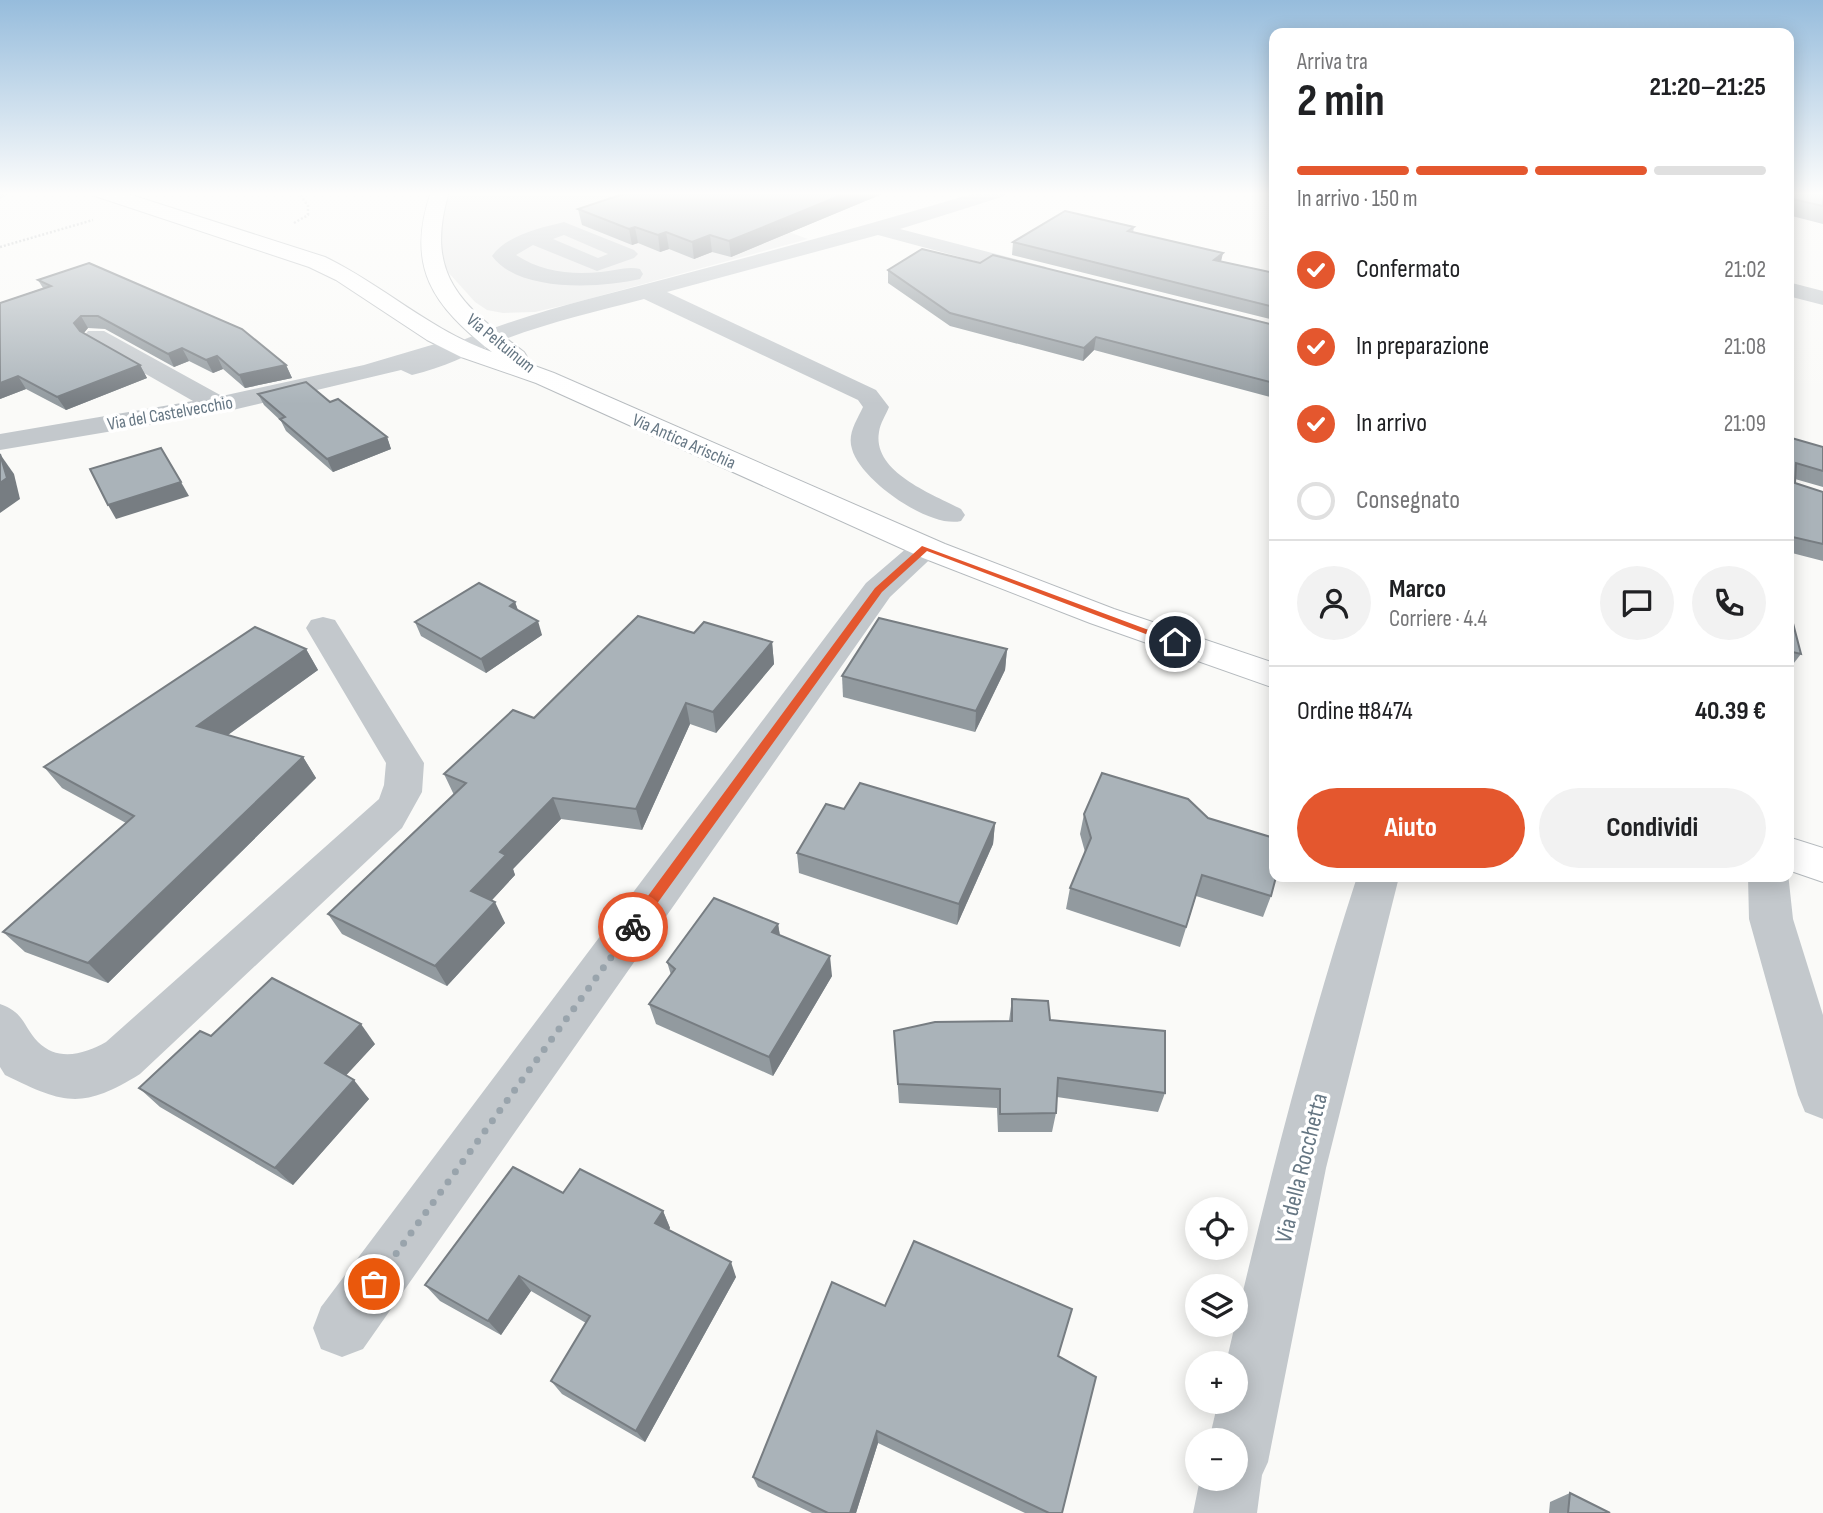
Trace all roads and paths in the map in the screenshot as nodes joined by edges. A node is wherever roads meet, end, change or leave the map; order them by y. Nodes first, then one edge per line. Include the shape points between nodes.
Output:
1 (320, 263) edge
2 (432, 263) edge
3 (518, 263) edge
4 (752, 263) edge
5 (1004, 263) edge
6 (1062, 278) edge
7 (679, 282) junction
8 (646, 290) junction
9 (1794, 291) edge
10 (449, 297) junction
11 (1823, 298) edge
12 (401, 313) junction
13 (423, 328) junction
14 (96, 336) edge
15 (461, 348) junction
16 (489, 349) junction
17 (405, 365) junction
18 (220, 405) junction
19 (0, 442) edge
20 (938, 531) junction
21 (323, 628) dead end
22 (1269, 674) edge
23 (1794, 855) edge
24 (1823, 865) edge
25 (1376, 882) edge
26 (1769, 882) edge
27 (0, 1025) edge
28 (1823, 1095) edge
29 (342, 1328) dead end
30 (1243, 1428) edge
31 (1230, 1491) edge
32 (1225, 1513) edge

1 - 12 main road, Via Antica Arischia
2 - 10 main road, Via Peltuinum
3 - 7 street via 556,279 594,280 654,272
4 - 7 street, Via del Castelvecchio
5 - 6 street
7 - 8 street, Via del Castelvecchio
8 - 16 street, Via del Castelvecchio
8 - 20 street via 867,395 876,407 864,433 870,460
9 - 11 street
10 - 12 main road via 449,304 435,314
10 - 16 main road, Via Peltuinum
12 - 13 main road, Via Antica Arischia
13 - 15 main road, Via Antica Arischia
13 - 17 street via 423,340
14 - 18 street
15 - 16 main road, Via Antica Arischia
15 - 17 street, Via del Castelvecchio via 447,357
16 - 17 street, Via del Castelvecchio
16 - 20 main road, Via Antica Arischia via 545,378
17 - 18 street, Via del Castelvecchio
18 - 19 street, Via del Castelvecchio
20 - 22 main road, Via Antica Arischia via 1101,616
20 - 29 street via 878,590
21 - 27 street via 405,764 407,784 388,817 123,1058 103,1070 81,1078 55,1075 22,1059
23 - 24 main road
25 - 30 street, Via della Rocchetta via 1352,962 1267,1307
26 - 28 street via 1772,919
31 - 32 street

